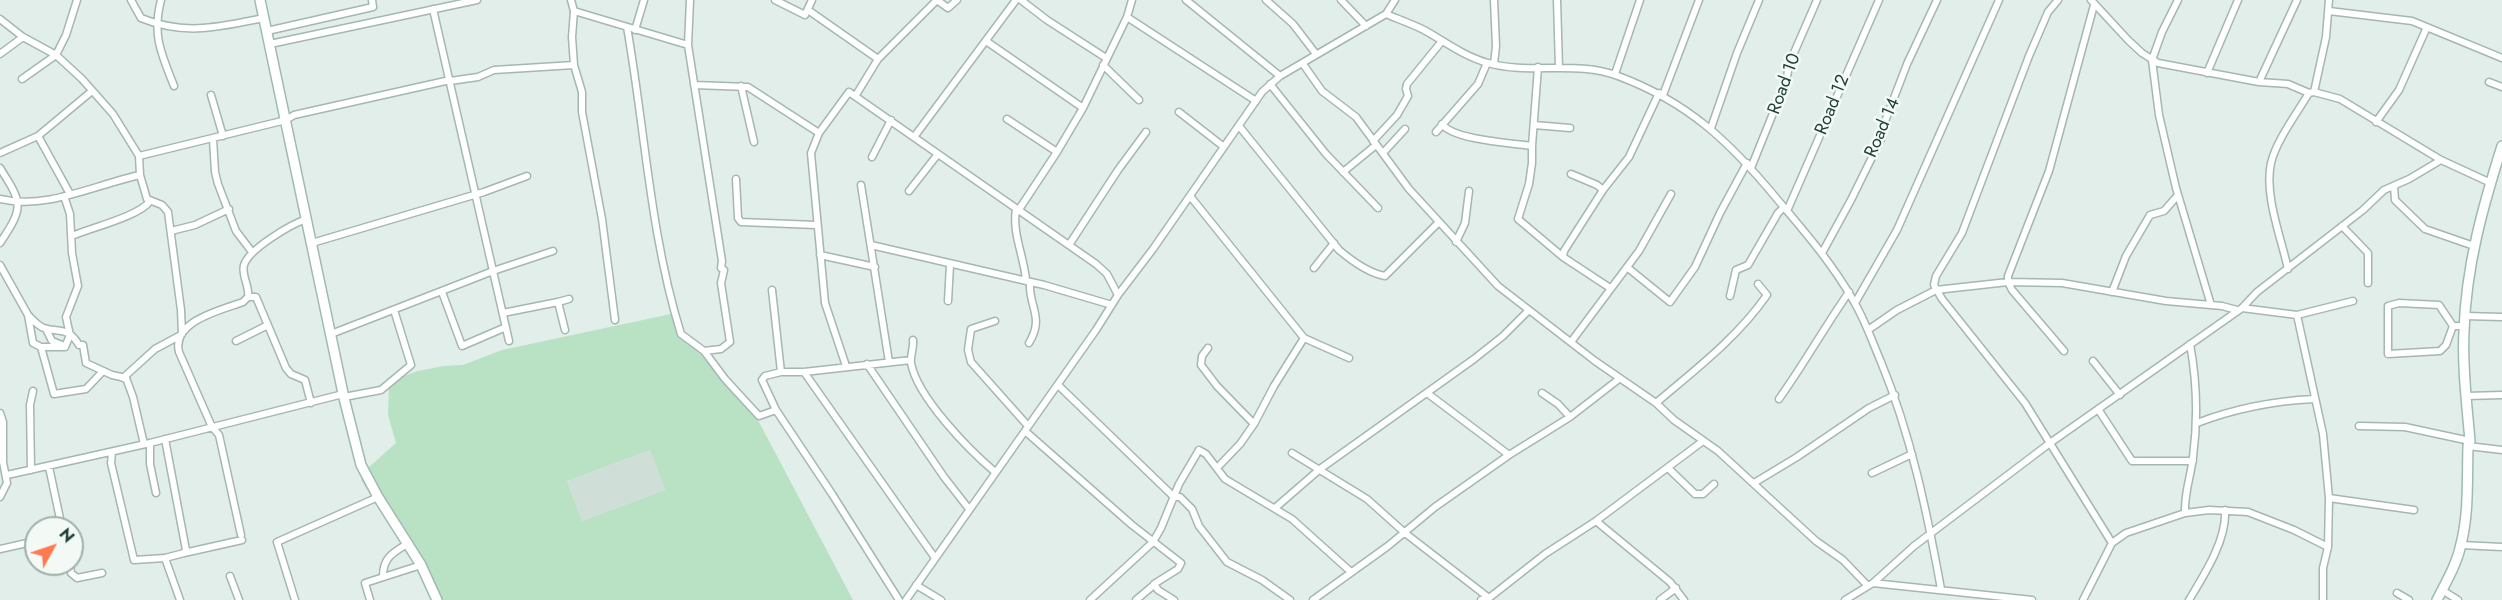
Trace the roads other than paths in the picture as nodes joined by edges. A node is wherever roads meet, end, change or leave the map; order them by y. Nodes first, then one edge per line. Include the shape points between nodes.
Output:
1 (77, 0) edge
2 (131, 0) edge
3 (160, 0) edge
4 (260, 0) edge
5 (372, 0) edge
6 (477, 0) edge
7 (571, 0) edge
8 (644, 0) edge
9 (690, 0) edge
10 (775, 0) edge
11 (812, 0) edge
12 (937, 0) edge
13 (957, 0) edge
14 (1016, 0) edge
15 (1020, 0) edge
16 (1132, 0) edge
17 (1186, 0) edge
18 (1266, 0) edge
19 (1341, 0) edge
20 (1395, 0) edge
21 (1494, 0) edge
22 (1557, 0) edge
23 (1640, 0) edge
24 (1699, 0) edge
25 (1759, 0) edge
26 (1817, 0) edge
27 (1879, 0) edge
28 (1937, 0) edge
29 (1999, 0) edge
30 (2058, 0) edge
31 (2178, 0) edge
32 (2238, 0) edge
33 (2297, 0) edge
34 (2329, 0) edge
35 (2092, 2) edge
36 (433, 9) junction
37 (808, 10) junction
38 (574, 11) junction
39 (2329, 11) junction
40 (1386, 14) junction
41 (264, 18) junction
42 (1127, 18) junction
43 (0, 20) edge
44 (156, 24) junction
45 (1366, 26) junction
46 (627, 27) junction
47 (2427, 27) junction
48 (635, 30) junction
49 (267, 32) junction
50 (23, 37) junction
51 (986, 41) junction
52 (1442, 41) junction
53 (270, 44) junction
54 (688, 45) junction
55 (0, 54) edge
56 (1316, 54) junction
57 (56, 55) junction
58 (2502, 58) edge
59 (878, 59) junction
60 (2152, 60) junction
61 (1105, 61) junction
62 (1490, 63) junction
63 (1303, 64) junction
64 (574, 66) junction
65 (1538, 68) junction
66 (1559, 68) junction
67 (2207, 73) junction
68 (1615, 74) junction
69 (1280, 76) junction
70 (22, 79) dead end
71 (450, 80) junction
72 (2259, 82) junction
73 (2489, 82) dead end
74 (1270, 84) junction
75 (174, 86) dead end
76 (694, 86) junction
77 (741, 86) junction
78 (2502, 87) edge
79 (92, 91) junction
80 (2312, 93) junction
81 (1661, 94) junction
82 (211, 95) dead end
83 (856, 95) junction
84 (1139, 100) dead end
85 (1256, 101) junction
86 (1083, 108) junction
87 (1179, 112) dead end
88 (1007, 119) dead end
89 (286, 120) junction
90 (891, 120) junction
91 (2376, 122) junction
92 (1442, 124) junction
93 (1534, 125) junction
94 (1239, 126) junction
95 (1570, 128) dead end
96 (1711, 128) junction
97 (1405, 129) dead end
98 (1146, 132) dead end
99 (1436, 132) dead end
100 (819, 133) junction
101 (38, 136) junction
102 (223, 136) junction
103 (914, 137) junction
104 (213, 139) junction
105 (754, 141) dead end
106 (1375, 143) junction
107 (1532, 146) junction
108 (1224, 147) junction
109 (2502, 148) edge
110 (1057, 152) junction
111 (0, 153) edge
112 (1383, 153) junction
113 (938, 154) junction
114 (139, 156) junction
115 (872, 157) dead end
116 (2441, 160) junction
117 (1749, 165) junction
118 (0, 168) edge
119 (1343, 172) junction
120 (1572, 174) dead end
121 (140, 175) junction
122 (527, 176) dead end
123 (736, 179) dead end
124 (2490, 183) junction
125 (861, 185) dead end
126 (2394, 186) junction
127 (1603, 190) junction
128 (909, 191) dead end
129 (1469, 191) dead end
130 (476, 194) junction
131 (1671, 194) dead end
132 (67, 195) junction
133 (2178, 195) junction
134 (1190, 196) junction
135 (0, 199) edge
136 (150, 201) junction
137 (19, 203) junction
138 (1378, 208) dead end
139 (228, 209) junction
140 (1786, 209) junction
141 (1017, 210) junction
142 (307, 219) junction
143 (1439, 222) junction
144 (816, 225) junction
145 (2342, 226) junction
146 (171, 231) junction
147 (72, 236) junction
148 (1456, 242) junction
149 (0, 243) edge
150 (312, 243) junction
151 (1334, 243) junction
152 (871, 245) junction
153 (1069, 245) junction
154 (2474, 246) junction
155 (553, 251) dead end
156 (252, 252) junction
157 (1562, 253) junction
158 (1822, 253) junction
159 (820, 255) junction
160 (0, 265) edge
161 (950, 265) junction
162 (875, 267) junction
163 (1314, 268) dead end
164 (1628, 268) junction
165 (2288, 269) junction
166 (493, 271) junction
167 (1028, 281) junction
168 (2008, 282) junction
169 (2368, 283) dead end
170 (1758, 284) dead end
171 (1610, 288) junction
172 (772, 290) dead end
173 (1936, 290) junction
174 (442, 292) junction
175 (1849, 292) junction
176 (2112, 292) junction
177 (1118, 295) junction
178 (1730, 296) dead end
179 (248, 297) junction
180 (569, 299) dead end
181 (948, 301) dead end
182 (2353, 301) dead end
183 (558, 302) junction
184 (1855, 303) junction
185 (1112, 304) junction
186 (2211, 305) junction
187 (2240, 309) junction
188 (394, 310) junction
189 (1529, 310) junction
190 (503, 313) junction
191 (28, 315) junction
192 (2297, 315) junction
193 (2502, 316) edge
194 (615, 320) dead end
195 (995, 321) dead end
196 (2464, 321) junction
197 (268, 326) junction
198 (2452, 326) junction
199 (506, 327) junction
200 (46, 329) junction
201 (565, 330) dead end
202 (1868, 330) junction
203 (331, 334) junction
204 (70, 335) junction
205 (182, 335) junction
206 (1304, 338) junction
207 (236, 340) dead end
208 (509, 340) dead end
209 (913, 340) dead end
210 (1570, 342) junction
211 (1029, 343) dead end
212 (2190, 344) junction
213 (41, 347) junction
214 (65, 347) junction
215 (1208, 348) dead end
216 (704, 351) junction
217 (2064, 351) dead end
218 (1348, 358) dead end
219 (911, 360) junction
220 (2093, 361) dead end
221 (889, 362) junction
222 (867, 364) junction
223 (846, 366) junction
224 (103, 371) junction
225 (781, 372) junction
226 (804, 372) junction
227 (123, 378) junction
228 (1619, 379) junction
229 (1058, 385) junction
230 (33, 391) dead end
231 (1427, 393) junction
232 (1542, 393) dead end
233 (344, 395) junction
234 (1894, 395) junction
235 (2120, 395) junction
236 (2502, 395) edge
237 (2466, 396) junction
238 (1779, 399) dead end
239 (2314, 399) junction
240 (311, 403) junction
241 (1656, 403) junction
242 (2098, 409) junction
243 (776, 410) junction
244 (0, 413) edge
245 (1570, 417) junction
246 (2197, 423) junction
247 (1254, 424) junction
248 (2359, 426) dead end
249 (212, 427) junction
250 (1027, 428) junction
251 (165, 439) junction
252 (1703, 441) junction
253 (2049, 443) junction
254 (147, 444) junction
255 (2469, 444) junction
256 (2502, 450) edge
257 (112, 452) junction
258 (1292, 453) dead end
259 (1912, 454) junction
260 (1509, 455) junction
261 (2193, 461) junction
262 (50, 467) junction
263 (1217, 468) junction
264 (1668, 468) junction
265 (32, 470) junction
266 (1320, 470) junction
267 (4, 472) edge
268 (995, 472) junction
269 (1872, 473) dead end
270 (1754, 483) junction
271 (1714, 484) dead end
272 (156, 493) dead end
273 (0, 497) edge
274 (1174, 497) junction
275 (378, 498) junction
276 (2329, 498) junction
277 (1275, 508) junction
278 (969, 509) junction
279 (2225, 510) junction
280 (2414, 510) dead end
281 (2185, 513) junction
282 (60, 516) edge
283 (1596, 520) junction
284 (1405, 533) junction
285 (1932, 533) junction
286 (1153, 542) junction
287 (409, 543) junction
288 (2112, 543) junction
289 (24, 544) edge
290 (2462, 544) junction
291 (2328, 547) junction
292 (2502, 547) edge
293 (0, 549) edge
294 (184, 553) junction
295 (165, 558) junction
296 (935, 558) junction
297 (421, 565) junction
298 (1351, 572) junction
299 (102, 573) dead end
300 (74, 576) edge
301 (231, 576) dead end
302 (384, 576) junction
303 (1155, 584) junction
304 (1870, 584) junction
305 (916, 585) junction
306 (1676, 588) junction
307 (1941, 589) junction
308 (2442, 590) junction
309 (1973, 592) junction
310 (2397, 593) dead end
311 (1490, 599) edge
312 (180, 600) edge
313 (239, 600) edge
314 (295, 600) edge
315 (370, 600) edge
316 (437, 600) edge
317 (898, 600) edge
318 (906, 600) edge
319 (942, 600) edge
320 (1090, 600) edge
321 (1136, 600) edge
322 (1174, 600) edge
323 (1290, 600) edge
324 (1312, 600) edge
325 (1481, 600) edge
326 (1660, 600) edge
327 (1684, 600) edge
328 (1845, 600) edge
329 (1971, 600) edge
330 (2032, 600) edge
331 (2083, 600) edge
332 (2189, 600) edge
333 (2323, 600) edge
334 (2409, 600) edge
335 (2437, 600) edge
336 (2458, 600) edge

1 - 57 street
2 - 44 street via 141,18
3 - 44 street
4 - 41 street
5 - 49 street via 373,7
6 - 36 street
7 - 38 street
8 - 48 street
9 - 54 street
10 - 37 street via 805,15
11 - 37 street
12 - 13 street via 948,8
12 - 59 street
14 - 51 street
15 - 61 street
16 - 42 street
17 - 69 street
18 - 56 street via 1293,24
19 - 45 street
20 - 40 street
21 - 62 street
22 - 66 street
23 - 68 street
24 - 81 street
25 - 96 street
26 - 117 street, Road 10
27 - 140 street, Road 12
28 - 158 street, Road 14 via 1907,64 1882,136
29 - 184 street via 1922,178 1888,248
30 - 173 street via 2048,12 2029,56 1962,233 1936,276
31 - 60 street
32 - 67 street
33 - 72 street
34 - 39 street
35 - 60 street
35 - 168 street via 2049,171
36 - 53 street
36 - 71 street
37 - 59 street
38 - 46 street
38 - 64 street
39 - 47 street via 2412,21
39 - 80 street
40 - 45 street
40 - 52 street
41 - 44 street via 204,29
41 - 49 street
42 - 61 street
42 - 85 street
43 - 50 street
44 - 75 street via 157,43
45 - 56 street
46 - 48 street
46 - 216 street via 649,183 675,315 681,334
47 - 58 street
47 - 91 street via 2399,90
48 - 54 street
49 - 53 street
50 - 55 street
50 - 57 street
51 - 86 street
51 - 103 street
52 - 62 street
52 - 106 street via 1406,87 1408,96
53 - 89 street
54 - 76 street
56 - 63 street
57 - 70 street
57 - 79 street
59 - 83 street
60 - 67 street
60 - 133 street via 2159,115
61 - 84 street
61 - 86 street
62 - 65 street
62 - 92 street via 1478,84
63 - 69 street
63 - 106 street via 1322,91 1352,113
64 - 71 street via 494,70
64 - 194 street via 582,92
65 - 66 street
65 - 93 street
66 - 68 street
67 - 72 street
68 - 81 street
69 - 74 street
71 - 89 street
71 - 130 street
72 - 80 street via 2288,84
73 - 78 street
74 - 85 street
74 - 119 street
76 - 77 street
76 - 216 street via 724,270 721,283 730,342 721,349
77 - 100 street via 754,90
77 - 105 street
79 - 101 street
79 - 114 street via 113,114
80 - 91 street via 2340,99
80 - 165 street via 2271,160 2269,190
81 - 96 street
81 - 127 street via 1629,157
82 - 102 street
83 - 90 street
83 - 100 street via 846,94
85 - 94 street
86 - 110 street
87 - 108 street
88 - 110 street
89 - 102 street
89 - 142 street
90 - 103 street
90 - 115 street
91 - 116 street
92 - 99 street
92 - 107 street via 1450,131 1466,135
93 - 95 street
93 - 107 street
94 - 108 street
94 - 151 street
96 - 117 street
97 - 112 street
98 - 153 street
100 - 144 street via 811,153
101 - 111 street
101 - 132 street
102 - 104 street
103 - 113 street
104 - 114 street
104 - 139 street via 215,172
106 - 112 street
106 - 119 street
107 - 157 street via 1529,184 1518,219
108 - 134 street
109 - 124 street
110 - 141 street
112 - 143 street
113 - 128 street
113 - 141 street
114 - 121 street
116 - 124 street
116 - 126 street
117 - 140 street
117 - 164 street, Road 10 via 1695,267 1670,302
118 - 137 street
119 - 138 street
120 - 127 street
121 - 132 street
121 - 136 street via 144,195
122 - 130 street
123 - 144 street via 741,222
124 - 154 street
125 - 152 street
126 - 145 street
126 - 154 street via 2395,200 2420,225
127 - 157 street
129 - 148 street via 1465,223
130 - 150 street
130 - 166 street
131 - 164 street
132 - 137 street
132 - 147 street
133 - 176 street via 2164,211 2150,215 2126,256
133 - 186 street
134 - 177 street
134 - 206 street
135 - 137 street
136 - 146 street via 166,209
136 - 147 street via 134,212
137 - 149 street via 16,219
139 - 146 street via 195,225
139 - 156 street via 236,231
140 - 158 street
140 - 178 street, Road 12 via 1778,213 1748,265 1736,270
141 - 153 street
141 - 167 street via 1017,241
142 - 150 street
142 - 156 street via 289,226
143 - 148 street
143 - 151 street via 1385,276 1347,257
144 - 159 street
145 - 165 street
145 - 169 street via 2368,254
146 - 205 street
147 - 204 street via 78,286 66,317
148 - 189 street via 1498,286
150 - 203 street
151 - 163 street
152 - 161 street
152 - 162 street
153 - 177 street via 1107,274
154 - 196 street
155 - 166 street
156 - 179 street via 243,270
157 - 171 street
158 - 175 street
159 - 162 street
159 - 223 street via 825,303
160 - 191 street
161 - 167 street
161 - 181 street
162 - 221 street
164 - 171 street
165 - 187 street
166 - 174 street
166 - 190 street
167 - 185 street
167 - 211 street via 1037,320
168 - 173 street
168 - 176 street via 2062,284
168 - 217 street
170 - 241 street via 1767,295 1746,323
171 - 210 street
172 - 225 street
173 - 202 street
173 - 253 street via 2025,403
174 - 188 street
174 - 199 street via 462,346
175 - 184 street
175 - 238 street
176 - 186 street
177 - 185 street
179 - 197 street via 258,300
179 - 205 street via 193,321
180 - 183 street
182 - 192 street
183 - 190 street
183 - 201 street
184 - 202 street
185 - 229 street
186 - 187 street
187 - 192 street
187 - 212 street
188 - 203 street
188 - 233 street via 411,365 381,390
189 - 210 street
189 - 231 street via 1503,336
190 - 199 street
191 - 200 street
191 - 213 street via 33,343
192 - 239 street
193 - 196 street
195 - 250 street via 971,329 971,362
196 - 198 street
196 - 237 street
197 - 207 street
197 - 240 street via 289,372 306,380
198 - 198 street via 2440,351 2388,354 2388,306 2439,305
199 - 208 street
200 - 204 street
200 - 214 street via 52,341
202 - 234 street
203 - 233 street
204 - 214 street
204 - 224 street via 83,345 86,363
205 - 227 street via 155,350
205 - 249 street via 179,352
206 - 218 street
206 - 247 street
209 - 219 street
210 - 228 street
212 - 235 street
212 - 246 street
213 - 214 street
213 - 224 street via 54,394 86,389
215 - 247 street via 1201,365
216 - 243 street via 759,416
219 - 221 street
219 - 268 street via 921,386 959,439
220 - 235 street
221 - 222 street
222 - 223 street
222 - 278 street
223 - 226 street
224 - 227 street
225 - 226 street
225 - 243 street via 762,380
226 - 296 street
227 - 254 street via 129,384
228 - 241 street
228 - 245 street
229 - 250 street
229 - 274 street
230 - 265 street
231 - 260 street
231 - 266 street
232 - 245 street
233 - 240 street
233 - 275 street via 361,465
234 - 259 street
234 - 270 street
235 - 242 street
236 - 237 street
237 - 255 street
239 - 246 street via 2255,404
239 - 276 street via 2323,434
240 - 249 street
241 - 252 street
242 - 253 street
242 - 261 street via 2132,461
243 - 317 street
244 - 267 street
245 - 260 street
246 - 261 street
247 - 263 street
248 - 255 street via 2405,428
249 - 251 street
249 - 294 street via 219,435 242,537
250 - 268 street
250 - 286 street
251 - 254 street
251 - 294 street via 186,543
252 - 264 street
252 - 270 street
253 - 285 street
253 - 288 street
254 - 257 street
254 - 272 street
255 - 256 street
255 - 290 street
257 - 262 street
257 - 295 street via 111,463 134,560
258 - 266 street
259 - 269 street
259 - 285 street
260 - 284 street
261 - 281 street
262 - 265 street
262 - 282 street
263 - 274 street via 1202,450 1197,451
263 - 277 street via 1231,484
264 - 271 street via 1695,494 1703,494
264 - 283 street
265 - 267 street
266 - 277 street
266 - 284 street via 1366,499
267 - 273 street via 6,489
268 - 278 street
270 - 304 street via 1816,541
274 - 286 street
274 - 323 street via 1180,497 1192,509 1199,526 1227,562
275 - 287 street
275 - 314 street via 277,542
276 - 280 street
276 - 291 street
277 - 298 street
278 - 296 street
279 - 281 street
279 - 291 street via 2264,517
279 - 332 street via 2220,540
281 - 288 street via 2126,533
283 - 306 street
283 - 311 street via 1545,554
284 - 298 street
284 - 311 street
285 - 304 street
285 - 307 street
286 - 303 street via 1181,565
286 - 320 street
287 - 297 street
287 - 302 street via 386,560
288 - 331 street
289 - 293 street
290 - 292 street
290 - 308 street
291 - 333 street via 2323,568
294 - 295 street
295 - 312 street
296 - 305 street
297 - 302 street
297 - 316 street
298 - 324 street
299 - 300 street via 77,579
301 - 313 street
302 - 315 street via 365,583
303 - 321 street
303 - 322 street
304 - 307 street
304 - 328 street
305 - 318 street
305 - 319 street
306 - 326 street
306 - 327 street
307 - 309 street
308 - 335 street
308 - 336 street
309 - 329 street
309 - 330 street
310 - 334 street
311 - 325 street

